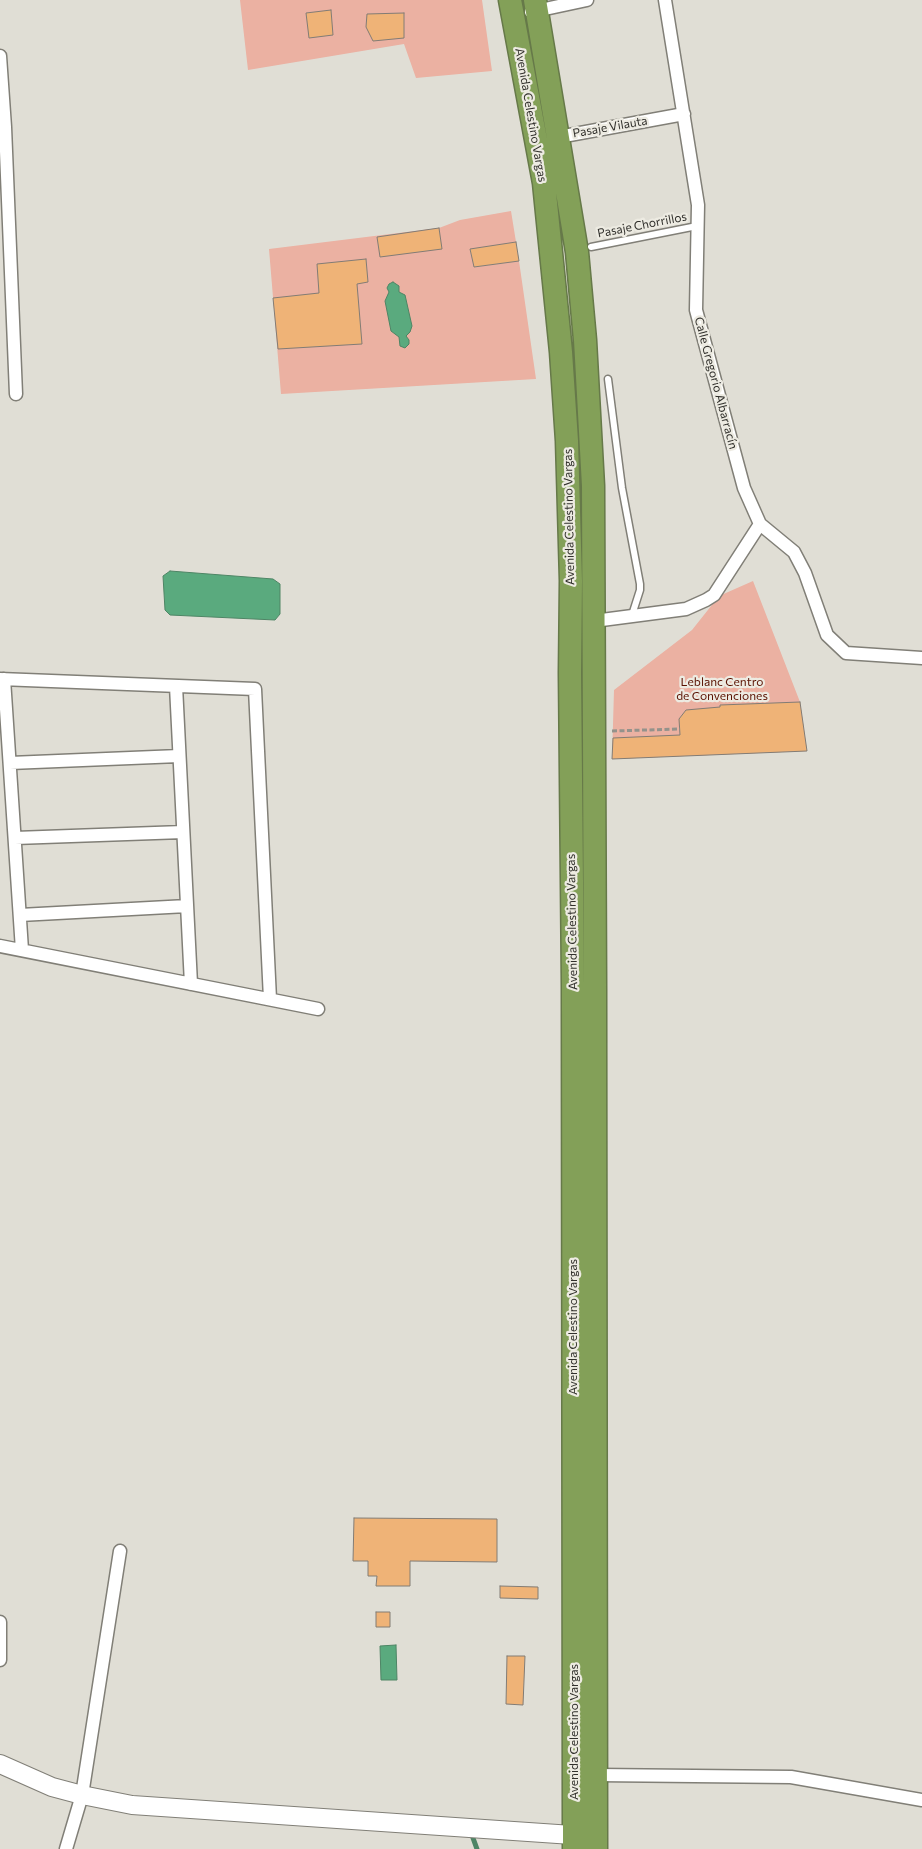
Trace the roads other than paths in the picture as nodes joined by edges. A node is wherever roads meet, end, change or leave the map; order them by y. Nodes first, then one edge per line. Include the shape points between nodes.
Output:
1 (587, 0) edge
2 (666, 0) edge
3 (536, 5) edge
4 (512, 8) edge
5 (0, 56) edge
6 (684, 114) junction
7 (558, 137) junction
8 (536, 142) junction
9 (696, 226) junction
10 (592, 247) dead end
11 (608, 379) dead end
12 (16, 394) dead end
13 (760, 524) junction
14 (632, 615) junction
15 (594, 621) junction
16 (922, 658) edge
17 (594, 672) junction
18 (570, 673) junction
19 (2, 679) edge
20 (176, 686) junction
21 (179, 756) junction
22 (10, 763) junction
23 (571, 826) junction
24 (594, 826) junction
25 (183, 832) junction
26 (15, 838) junction
27 (187, 906) junction
28 (20, 915) junction
29 (0, 946) edge
30 (22, 950) junction
31 (191, 984) junction
32 (270, 999) junction
33 (318, 1009) dead end
34 (573, 1093) junction
35 (595, 1094) junction
36 (596, 1346) junction
37 (573, 1349) junction
38 (574, 1488) junction
39 (596, 1488) junction
40 (120, 1551) dead end
41 (574, 1609) junction
42 (597, 1610) junction
43 (0, 1622) edge
44 (0, 1660) edge
45 (574, 1729) junction
46 (597, 1735) junction
47 (0, 1764) edge
48 (597, 1776) junction
49 (82, 1796) junction
50 (922, 1800) edge
51 (574, 1842) edge
52 (596, 1843) edge
53 (66, 1849) edge

1 - 3 street
2 - 6 street, Calle Gregorio Albarracín
3 - 4 street
3 - 7 highway, Avenida Celestino Vargas
4 - 8 highway, Avenida Celestino Vargas
5 - 12 street
6 - 7 street, Pasaje Vilauta
6 - 9 street, Calle Gregorio Albarracín via 698,205
7 - 8 street, Pasaje Vilauta
7 - 15 highway, Avenida Celestino Vargas via 577,252 585,340 593,486
8 - 18 highway, Avenida Celestino Vargas via 551,241 562,362 570,543
9 - 10 lane, Pasaje Chorrillos
9 - 13 street, Calle Gregorio Albarracín via 696,310 744,488
11 - 14 lane via 622,488 640,584
13 - 14 street via 714,595 686,609
13 - 16 street via 794,552 827,634 846,652
14 - 15 street
15 - 17 highway, Avenida Celestino Vargas
17 - 18 highway
17 - 24 highway, Avenida Celestino Vargas
18 - 23 highway, Avenida Celestino Vargas
19 - 20 street
19 - 22 street
20 - 21 street
20 - 32 street via 256,689
21 - 22 street
21 - 25 street
22 - 26 street
23 - 24 highway
23 - 34 highway, Avenida Celestino Vargas
24 - 35 highway, Avenida Celestino Vargas
25 - 26 street
25 - 27 street
26 - 28 street
27 - 28 street
27 - 31 street
28 - 30 street
29 - 30 street
30 - 31 street
31 - 32 street
32 - 33 street
34 - 35 highway
34 - 37 highway, Avenida Celestino Vargas
35 - 36 highway, Avenida Celestino Vargas
36 - 37 highway
36 - 39 highway, Avenida Celestino Vargas
37 - 38 highway, Avenida Celestino Vargas
38 - 39 highway
38 - 41 highway, Avenida Celestino Vargas
39 - 42 highway, Avenida Celestino Vargas
40 - 49 street
41 - 42 highway
41 - 45 highway, Avenida Celestino Vargas
42 - 46 highway, Avenida Celestino Vargas
43 - 44 street
45 - 46 highway
45 - 51 highway, Avenida Celestino Vargas
46 - 48 highway, Avenida Celestino Vargas
47 - 49 main road
48 - 50 street via 791,1777
48 - 52 highway, Avenida Celestino Vargas
49 - 51 main road via 158,1807
49 - 53 street
51 - 52 main road

